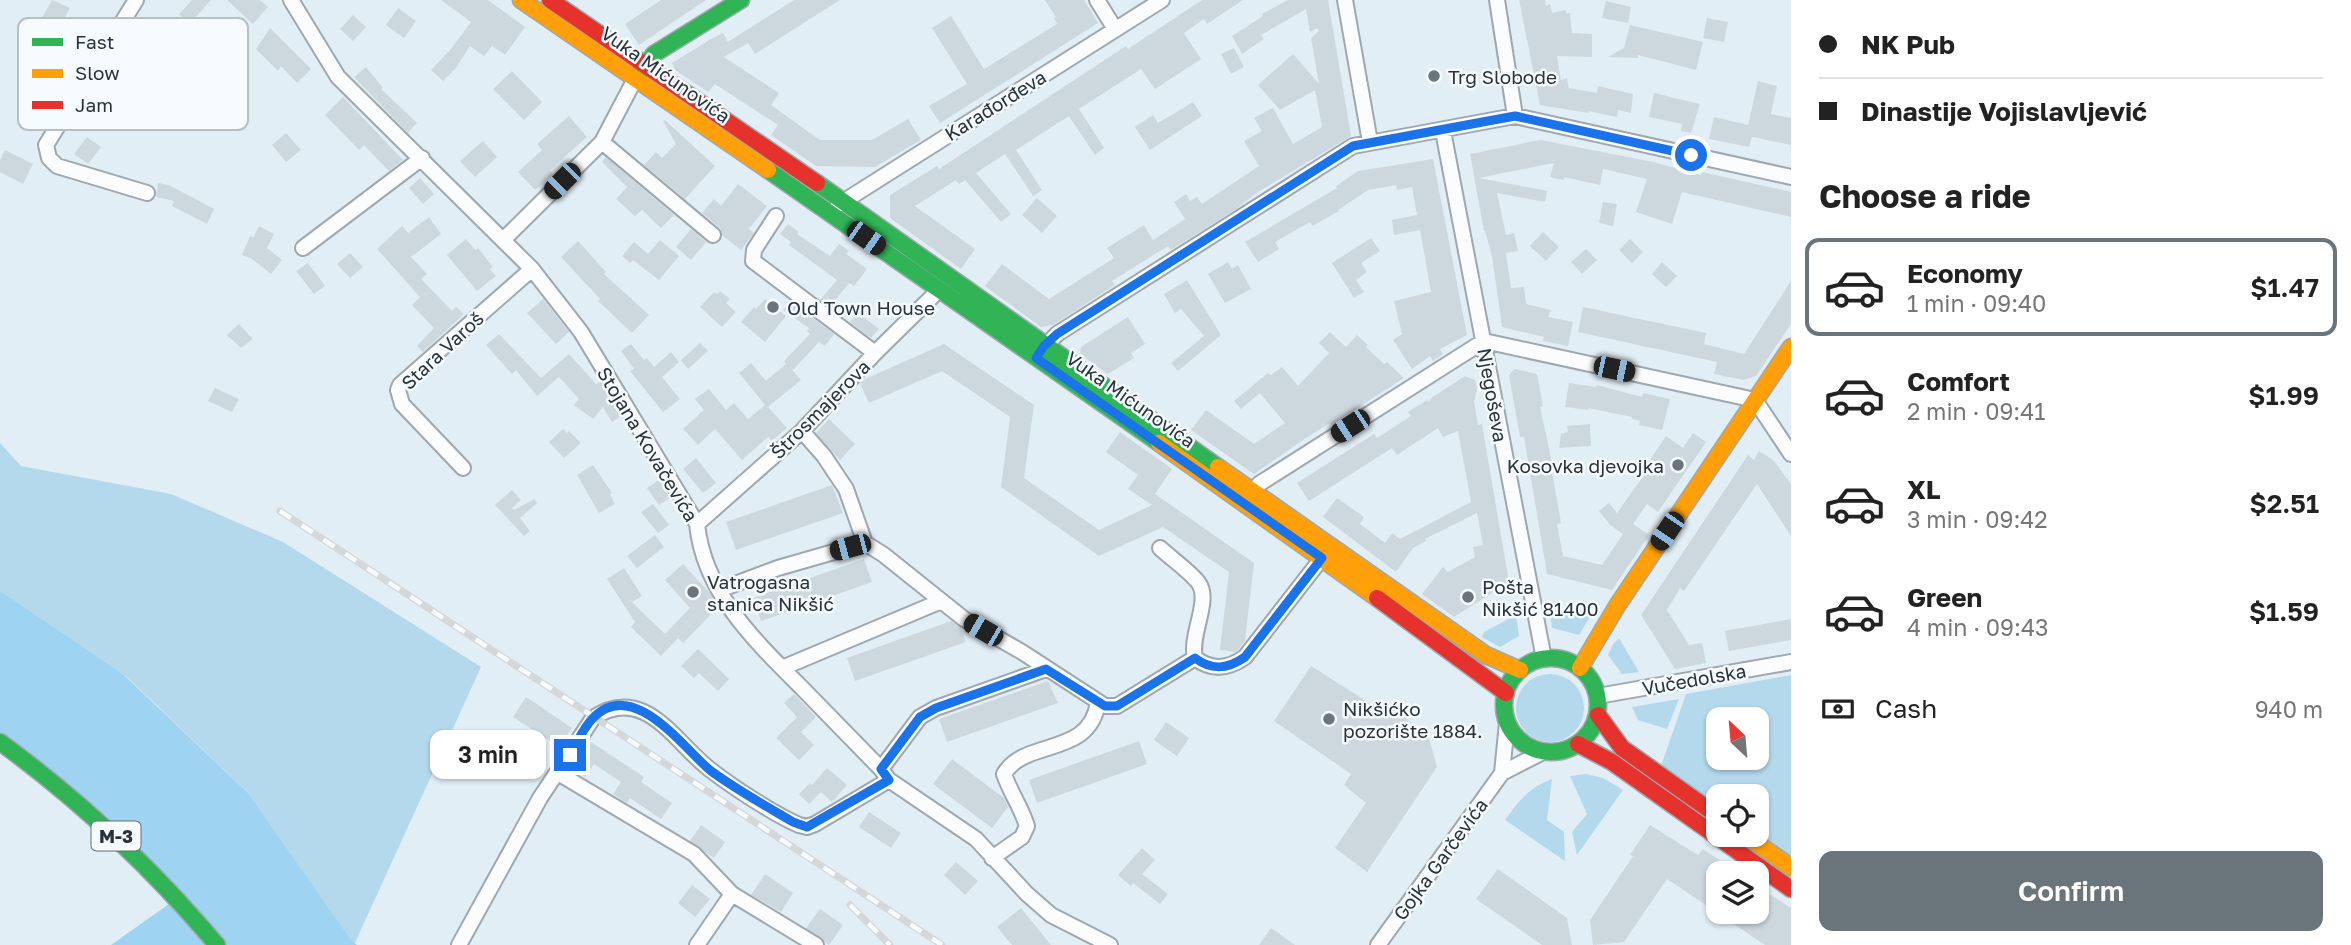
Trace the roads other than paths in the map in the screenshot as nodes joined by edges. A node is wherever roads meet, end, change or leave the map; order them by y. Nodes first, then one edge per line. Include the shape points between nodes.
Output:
1 (136, 0) edge
2 (291, 0) edge
3 (521, 0) edge
4 (550, 0) edge
5 (741, 0) edge
6 (1097, 0) edge
7 (1162, 0) edge
8 (1345, 0) edge
9 (1497, 0) edge
10 (125, 18) edge
11 (1115, 29) junction
12 (639, 72) junction
13 (1515, 116) junction
14 (55, 130) edge
15 (1443, 131) junction
16 (602, 142) junction
17 (1370, 142) junction
18 (422, 158) junction
19 (1791, 177) edge
20 (147, 193) dead end
21 (843, 201) junction
22 (830, 213) junction
23 (776, 216) dead end
24 (713, 235) dead end
25 (503, 240) junction
26 (303, 248) dead end
27 (532, 269) junction
28 (939, 290) junction
29 (1484, 341) junction
30 (1791, 347) edge
31 (1040, 352) junction
32 (875, 353) junction
33 (1755, 400) junction
34 (802, 431) junction
35 (1791, 454) edge
36 (463, 468) dead end
37 (1249, 497) junction
38 (697, 524) junction
39 (865, 543) junction
40 (1160, 548) dead end
41 (1322, 558) junction
42 (719, 590) junction
43 (939, 601) junction
44 (1195, 658) junction
45 (1544, 659) junction
46 (1791, 662) edge
47 (782, 668) junction
48 (1580, 668) junction
49 (1046, 669) junction
50 (1520, 670) junction
51 (1506, 693) junction
52 (1598, 696) junction
53 (1098, 702) junction
54 (1598, 715) junction
55 (1507, 723) junction
56 (0, 742) edge
57 (1578, 744) junction
58 (1543, 752) junction
59 (558, 773) junction
60 (1502, 773) junction
61 (885, 774) junction
62 (1706, 808) edge
63 (1762, 847) edge
64 (992, 858) junction
65 (1791, 867) edge
66 (1791, 889) edge
67 (732, 894) junction
68 (217, 945) edge
69 (459, 945) edge
70 (697, 945) edge
71 (816, 945) edge
72 (1110, 945) edge
73 (1378, 945) edge

1 - 10 street
2 - 18 street, Stojana Kovačevića via 338,77
3 - 12 main road, Vuka Mićunovića
4 - 12 main road, Vuka Mićunovića
5 - 12 main road via 654,54
6 - 11 street
7 - 11 street, Karađorđeva
8 - 17 street
9 - 13 street
11 - 21 street, Karađorđeva
12 - 16 street
12 - 21 main road, Vuka Mićunovića
12 - 22 main road, Vuka Mićunovića
13 - 15 street
13 - 19 street
14 - 20 street via 46,145 57,166
15 - 17 street
15 - 29 street, Njegoševa
16 - 24 street
16 - 25 street
17 - 31 street via 1353,146 1057,334
18 - 25 street, Stojana Kovačevića
18 - 26 street
21 - 22 street, Karađorđeva
21 - 31 main road, Vuka Mićunovića
22 - 28 main road, Vuka Mićunovića
23 - 32 street via 754,250 754,261
25 - 27 street, Stojana Kovačevića
27 - 36 street, Stara Varoš via 398,390 402,404
27 - 38 street, Stojana Kovačevića via 581,332
28 - 31 main road, Vuka Mićunovića
28 - 32 street, Štrosmajerova
29 - 33 street
29 - 37 street via 1259,484
29 - 45 street, Njegoševa
30 - 33 main road
31 - 37 main road, Vuka Mićunovića
32 - 34 street, Štrosmajerova
33 - 35 street
33 - 48 main road
34 - 38 street, Štrosmajerova
34 - 39 street via 846,489
37 - 41 main road, Vuka Mićunovića
37 - 50 main road, Vuka Mićunovića via 1486,655
38 - 42 street, Stojana Kovačevića via 699,547
39 - 42 street
39 - 43 street
40 - 44 street via 1202,590 1192,647
41 - 44 street via 1245,657 1222,667
41 - 51 main road, Vuka Mićunovića
42 - 47 street, Stojana Kovačevića via 747,633
43 - 47 street
43 - 49 street
44 - 53 street via 1117,706
45 - 48 main road
45 - 50 main road
46 - 52 street, Vučedolska
47 - 61 street, Stojana Kovačevića
48 - 52 main road
49 - 53 street
49 - 61 street via 920,717
50 - 51 main road
51 - 55 main road
52 - 54 main road
53 - 64 street via 1096,717 1087,730 1011,762 1004,774 1027,826 1022,837
54 - 57 main road
54 - 62 main road via 1622,748
55 - 58 main road via 1515,736
55 - 60 street
56 - 68 main road, M-3 via 120,839
57 - 58 main road
57 - 66 main road via 1612,762
58 - 60 street
59 - 61 street via 593,718 604,710 627,707 660,721 710,770 799,825 815,824
59 - 67 street via 694,854
59 - 69 street
60 - 73 street, Gojka Garčevića
61 - 64 street, Stojana Kovačevića via 976,839
63 - 65 main road
64 - 72 street, Stojana Kovačevića via 1051,915
67 - 70 street
67 - 71 street

